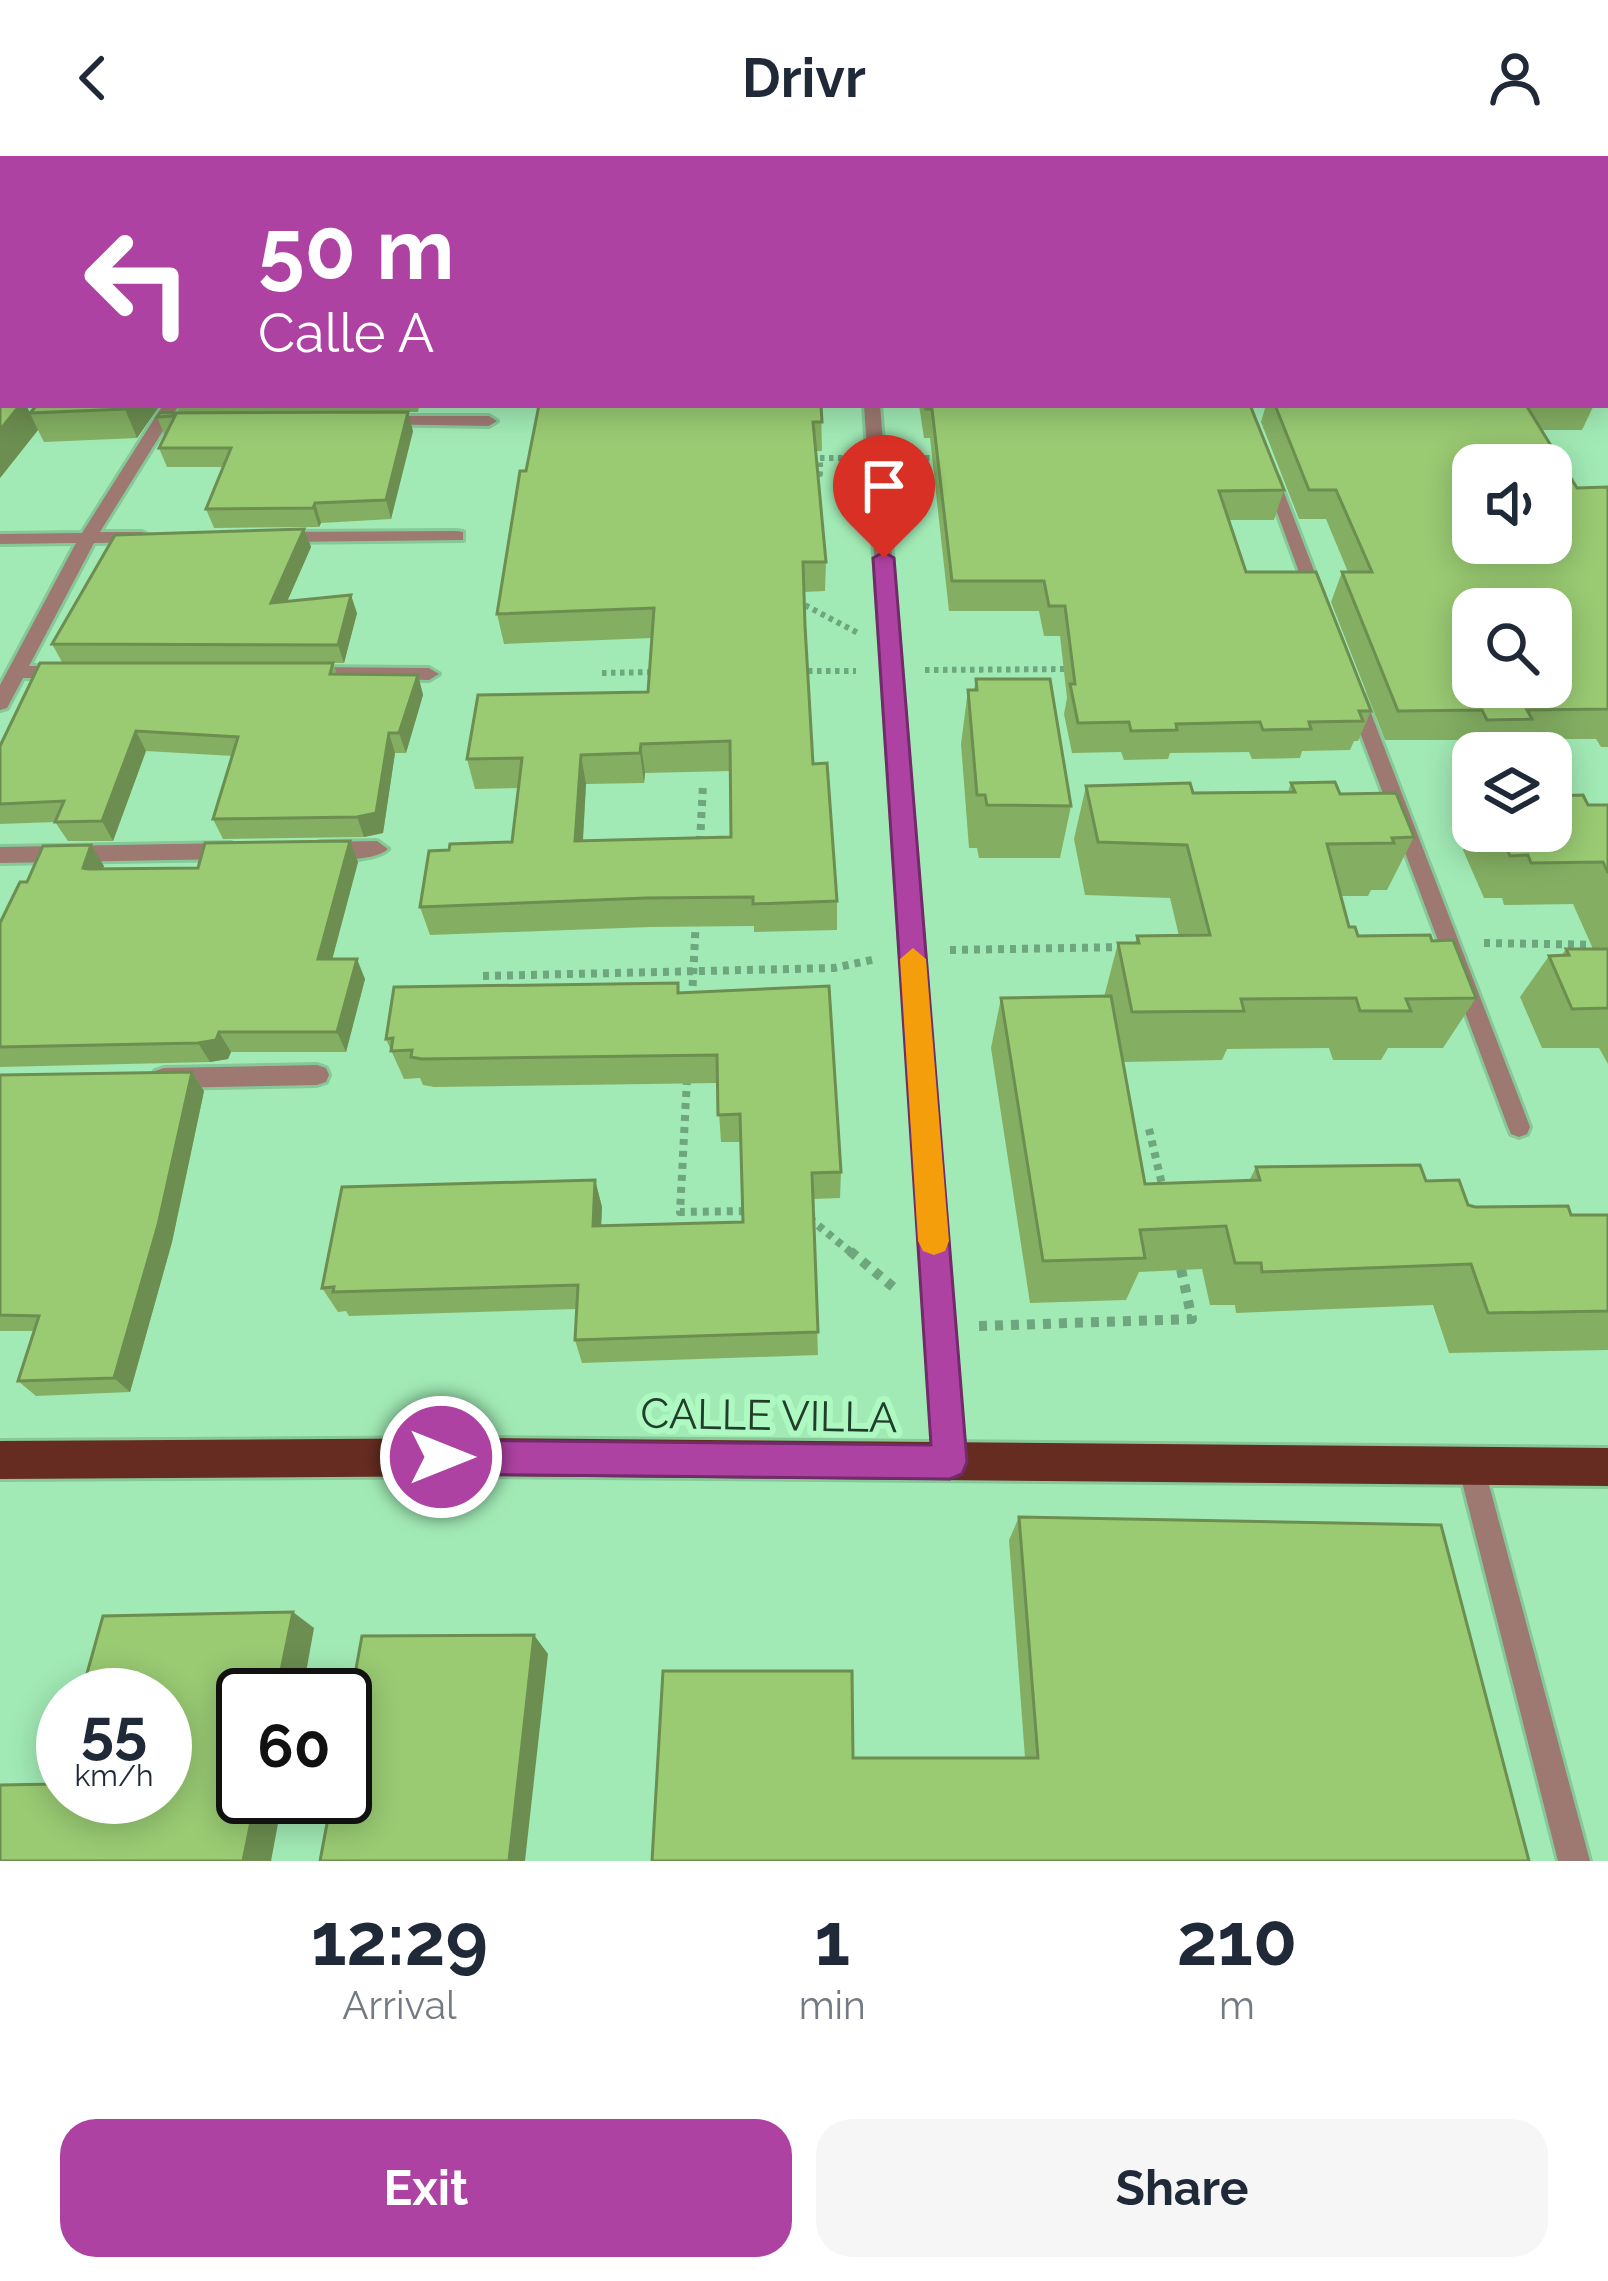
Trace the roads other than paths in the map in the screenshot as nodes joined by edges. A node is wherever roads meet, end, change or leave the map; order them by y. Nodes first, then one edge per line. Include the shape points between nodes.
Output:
1 (872, 408) edge
2 (167, 414) edge
3 (349, 421) edge
4 (489, 421) dead end
5 (186, 422) edge
6 (1261, 451) edge
7 (457, 536) dead end
8 (88, 537) junction
9 (158, 537) edge
10 (250, 537) edge
11 (0, 539) edge
12 (1320, 606) edge
13 (1344, 667) edge
14 (18, 672) junction
15 (87, 672) edge
16 (292, 673) edge
17 (429, 674) dead end
18 (0, 704) edge
19 (377, 849) dead end
20 (260, 850) edge
21 (307, 850) edge
22 (0, 855) edge
23 (317, 1075) dead end
24 (136, 1078) edge
25 (1519, 1126) dead end
26 (0, 1460) edge
27 (950, 1462) junction
28 (1471, 1466) junction
29 (1608, 1467) edge
30 (1574, 1861) edge

1 - 27 street
2 - 5 street
2 - 8 street
3 - 4 street
6 - 12 lane
7 - 10 street
8 - 9 street
8 - 11 street
8 - 14 street
13 - 25 lane
14 - 15 street
14 - 18 street
16 - 17 street
19 - 21 street
20 - 22 street
23 - 24 street
26 - 27 main road, CALLE VILLA
27 - 28 main road, CALLE VILLA
28 - 29 main road, CALLE VILLA
28 - 30 lane

